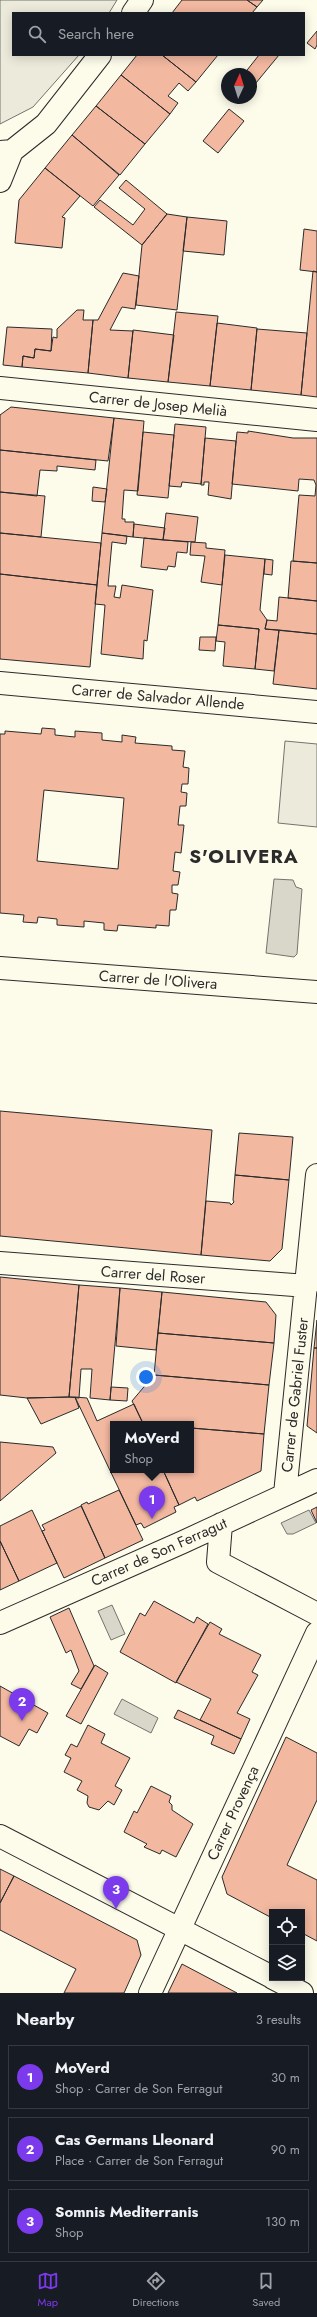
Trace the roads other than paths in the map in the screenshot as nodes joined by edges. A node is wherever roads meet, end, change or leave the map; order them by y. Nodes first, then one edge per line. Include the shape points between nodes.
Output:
1 (142, 0) edge
2 (134, 12) edge
3 (99, 56) edge
4 (6, 151) edge
5 (0, 181) edge
6 (0, 388) edge
7 (317, 420) edge
8 (0, 683) edge
9 (317, 712) edge
10 (0, 968) edge
11 (317, 992) edge
12 (317, 1175) edge
13 (0, 1263) edge
14 (306, 1286) junction
15 (317, 1480) edge
16 (285, 1494) junction
17 (221, 1524) junction
18 (317, 1614) edge
19 (0, 1622) edge
20 (317, 1633) edge
21 (0, 1836) edge
22 (179, 1929) junction
23 (269, 1976) edge
24 (279, 1981) edge
25 (150, 1993) edge
26 (302, 1993) edge

1 - 2 street
3 - 4 street via 46,124
4 - 5 street
6 - 7 street, Carrer de Josep Melià
8 - 9 street, Carrer de Salvador Allende
10 - 11 street, Carrer de l'Olivera
12 - 14 street, Carrer de Gabriel Fuster
13 - 14 street, Carrer del Roser
14 - 16 street, Carrer de Gabriel Fuster
15 - 16 street, Carrer de Son Ferragut
16 - 17 street, Carrer de Son Ferragut
17 - 18 street via 218,1562
17 - 19 street, Carrer de Son Ferragut
20 - 22 street, Carrer Provença
21 - 22 street
22 - 23 street
22 - 25 street, Carrer Provença
24 - 26 street

